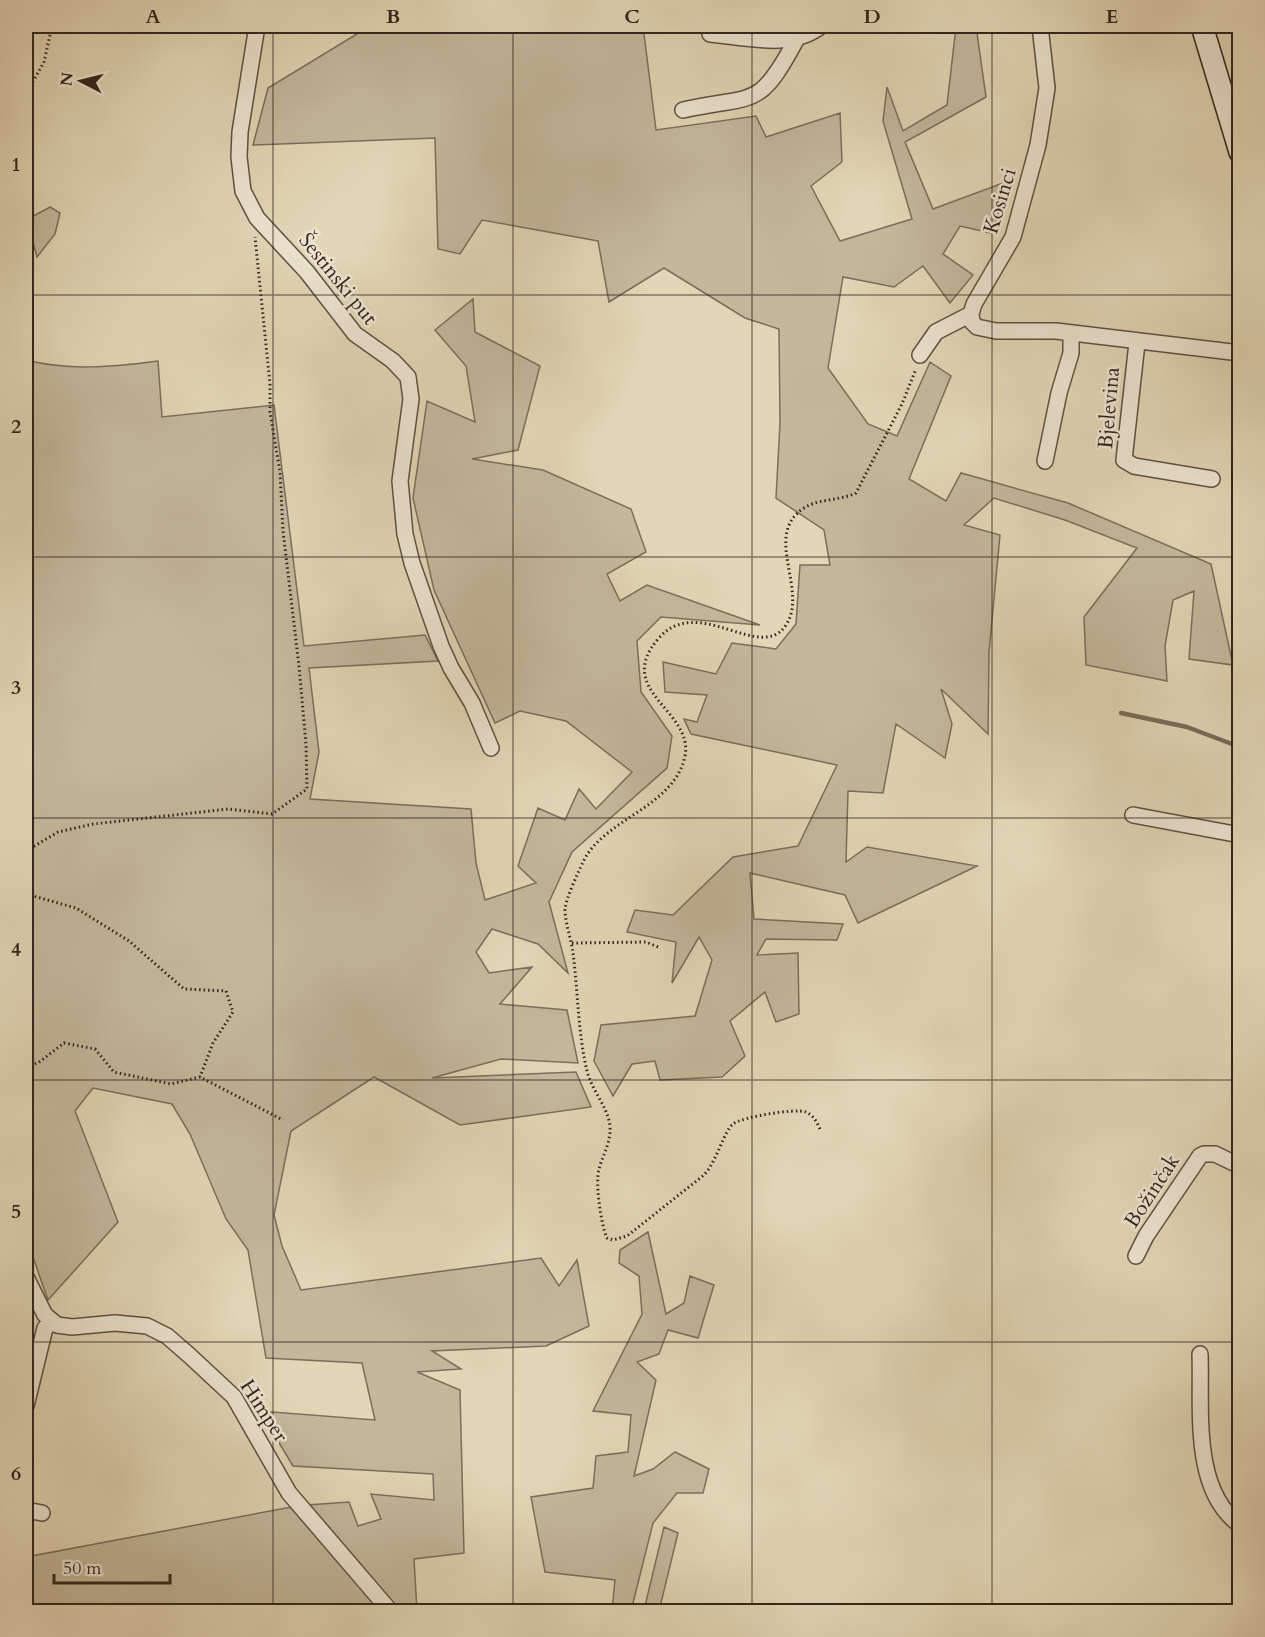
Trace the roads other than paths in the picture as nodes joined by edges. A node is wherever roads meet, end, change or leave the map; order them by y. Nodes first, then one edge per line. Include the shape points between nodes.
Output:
1 (257, 26) edge
2 (821, 26) edge
3 (1040, 26) edge
4 (1203, 26) edge
5 (710, 34) dead end
6 (796, 40) junction
7 (683, 110) dead end
8 (1239, 152) edge
9 (971, 314) junction
10 (1071, 333) junction
11 (1137, 343) junction
12 (1239, 353) edge
13 (920, 355) road end
14 (1045, 461) dead end
15 (1212, 479) dead end
16 (490, 748) dead end
17 (1133, 815) dead end
18 (1239, 835) edge
19 (1239, 1166) edge
20 (1136, 1256) dead end
21 (26, 1277) edge
22 (52, 1322) junction
23 (1200, 1354) dead end
24 (26, 1406) edge
25 (26, 1510) edge
26 (42, 1513) dead end
27 (1239, 1525) edge
28 (391, 1611) edge

1 - 16 street, Šestinski put via 239,157 243,191 257,218 307,272 355,334 408,377 411,399 400,481 405,534 441,646 472,703
2 - 6 street
3 - 9 street, Kosinci via 1047,87 1038,145 1013,237
4 - 8 main road
5 - 6 street
6 - 7 street via 774,80 761,91 738,102
9 - 10 street, Bjelevina via 972,322 984,329
9 - 13 street via 936,332
10 - 11 street, Bjelevina
10 - 14 street via 1071,353
11 - 12 street, Bjelevina
11 - 15 street, Bjelevina via 1124,460 1134,466
17 - 18 street
19 - 20 street, Božinčak via 1215,1154 1200,1156
21 - 22 street
22 - 24 street via 45,1328
22 - 28 street, Himper via 66,1327 103,1323 147,1326 190,1356 234,1396 289,1493
23 - 27 street via 1207,1478 1222,1510
25 - 26 street

